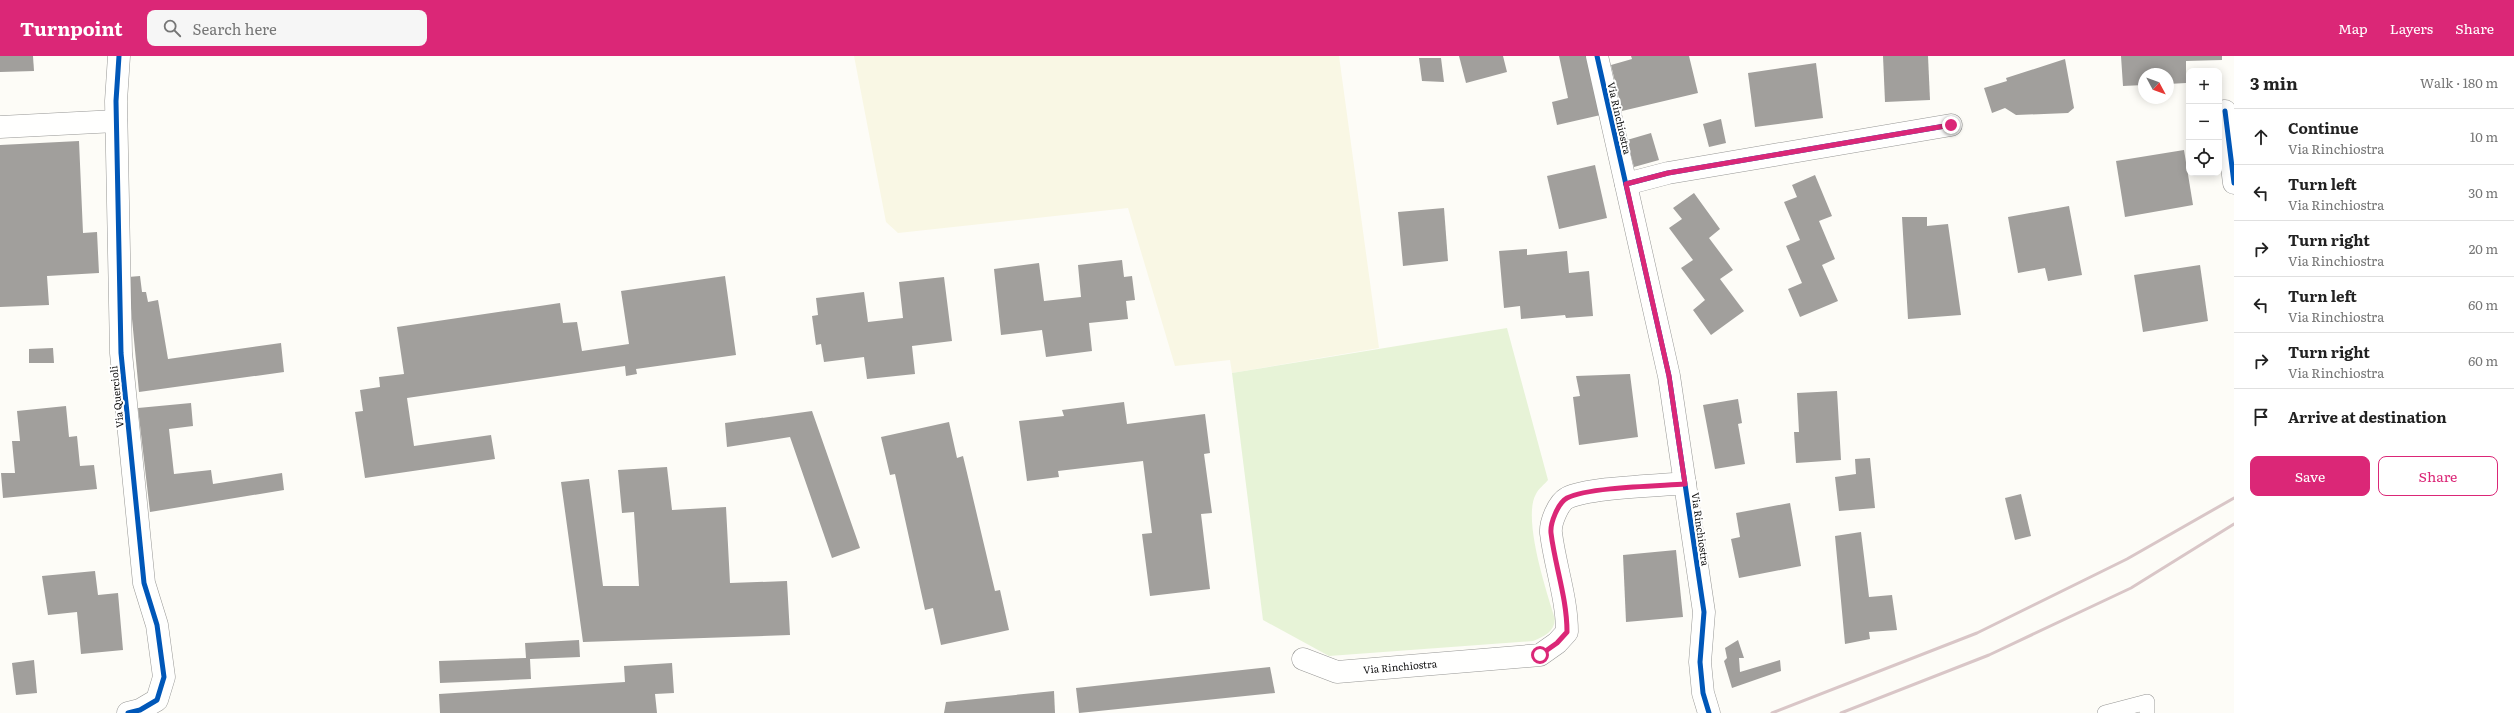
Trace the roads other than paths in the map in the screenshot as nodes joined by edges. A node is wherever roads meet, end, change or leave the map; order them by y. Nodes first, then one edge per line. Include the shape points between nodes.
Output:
1 (119, 56) edge
2 (1597, 56) edge
3 (2225, 111) dead end
4 (116, 122) junction
5 (1951, 125) dead end
6 (0, 127) edge
7 (2234, 183) edge
8 (1626, 184) junction
9 (1685, 484) junction
10 (1303, 659) dead end
11 (1706, 703) edge
12 (128, 713) edge
13 (2105, 713) edge
14 (2148, 713) edge

1 - 4 street, Via Quercioli
2 - 8 street, Via Rinchiostra
3 - 7 street
4 - 6 street
4 - 12 street, Via Quercioli via 121,353 144,583 157,625 164,677 157,700 140,710
5 - 8 street via 1668,173
8 - 9 street, Via Rinchiostra via 1669,376
9 - 10 street, Via Rinchiostra via 1591,492 1566,498 1556,513 1551,531 1567,615 1567,632 1540,655 1337,672
9 - 11 street, Via Rinchiostra via 1704,612 1700,662
13 - 14 lane via 2147,702

